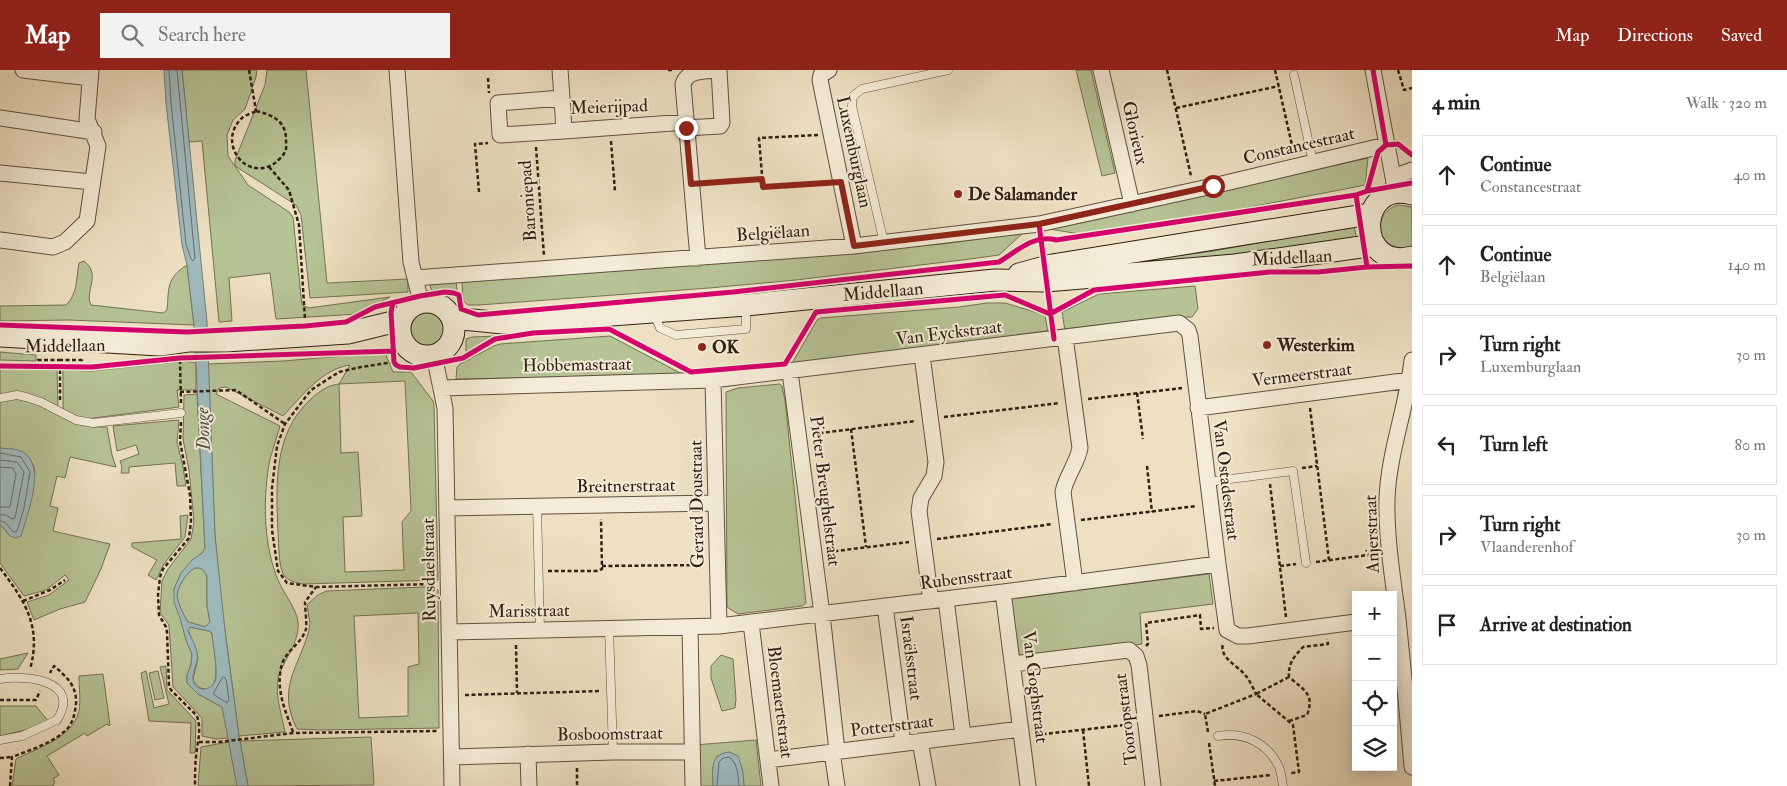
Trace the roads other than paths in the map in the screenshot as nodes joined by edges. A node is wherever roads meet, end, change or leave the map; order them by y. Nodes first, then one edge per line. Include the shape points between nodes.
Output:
1 (22, 70) edge
2 (398, 70) edge
3 (560, 70) edge
4 (714, 70) edge
5 (720, 70) edge
6 (828, 70) edge
7 (948, 70) edge
8 (1101, 70) edge
9 (1373, 70) edge
10 (90, 74) edge
11 (1294, 75) dead end
12 (562, 98) junction
13 (0, 118) edge
14 (686, 125) junction
15 (564, 131) junction
16 (94, 132) junction
17 (1386, 144) junction
18 (1313, 162) junction
19 (1412, 170) edge
20 (0, 173) edge
21 (92, 182) junction
22 (1400, 188) edge
23 (1132, 204) junction
24 (1370, 214) junction
25 (0, 240) edge
26 (884, 243) junction
27 (1375, 245) junction
28 (854, 246) junction
29 (698, 258) junction
30 (1411, 261) edge
31 (415, 278) junction
32 (995, 280) junction
33 (421, 302) junction
34 (453, 327) junction
35 (1188, 330) joint
36 (398, 332) junction
37 (0, 336) edge
38 (1065, 337) junction
39 (130, 344) junction
40 (0, 348) edge
41 (434, 355) junction
42 (922, 355) junction
43 (1412, 360) edge
44 (790, 372) junction
45 (713, 380) junction
46 (1410, 380) junction
47 (441, 388) junction
48 (0, 398) edge
49 (1198, 408) junction
50 (182, 413) road end
51 (1406, 424) edge
52 (1208, 482) junction
53 (715, 503) junction
54 (537, 506) junction
55 (447, 508) junction
56 (1306, 563) road end
57 (1218, 564) junction
58 (1075, 583) junction
59 (1393, 591) edge
60 (1003, 592) junction
61 (938, 600) junction
62 (886, 606) junction
63 (822, 614) junction
64 (751, 623) junction
65 (1352, 623) edge
66 (1397, 625) edge
67 (719, 626) junction
68 (690, 627) junction
69 (609, 628) junction
70 (540, 630) junction
71 (449, 632) junction
72 (1013, 664) junction
73 (1408, 672) edge
74 (0, 679) edge
75 (1022, 733) junction
76 (963, 736) junction
77 (1218, 736) dead end
78 (0, 740) edge
79 (920, 741) junction
80 (903, 744) junction
81 (613, 752) junction
82 (692, 752) junction
83 (834, 752) junction
84 (528, 754) junction
85 (452, 757) junction
86 (768, 760) junction
87 (1412, 767) edge
88 (452, 786) edge
89 (529, 786) edge
90 (693, 786) edge
91 (771, 786) edge
92 (837, 786) edge
93 (928, 786) edge
94 (1028, 786) edge
95 (1153, 786) edge
96 (1283, 786) edge

1 - 10 street
2 - 31 street via 411,262
3 - 12 street, Meierijpad
4 - 14 street via 690,73 685,78
5 - 14 street, Meierijpad via 722,123 720,126
6 - 28 street, Luxemburglaan via 820,80
7 - 26 lane via 862,89 853,96 852,106
8 - 23 street, Glorieux
9 - 17 street
10 - 16 street via 87,119
11 - 18 lane
12 - 15 street, Meierijpad
12 - 15 street via 498,103 500,135
13 - 16 street
14 - 15 street, Meierijpad
14 - 29 street
16 - 21 street via 98,146
17 - 18 street, Constancestraat
17 - 22 street
18 - 23 street, Constancestraat
19 - 22 street
20 - 21 street
21 - 25 street via 87,221 65,242 53,247
22 - 24 main road via 1377,203
23 - 26 street, Belgiëlaan via 1039,224
24 - 27 main road via 1369,229
24 - 32 main road, Middellaan via 1052,265
26 - 28 street, Belgiëlaan
27 - 30 main road via 1388,256
27 - 32 main road, Middellaan via 1235,265 1046,282
28 - 29 street, Belgiëlaan
29 - 31 street, Belgiëlaan
31 - 33 street
32 - 34 main road, Middellaan via 746,305
33 - 34 main road via 436,302 447,310
33 - 36 main road via 404,314
34 - 41 main road via 449,344
35 - 38 street, Van Eyckstraat via 1179,323
35 - 49 street, Van Ostadestraat
36 - 39 main road, Middellaan via 226,340 186,352 160,345
36 - 41 main road via 406,346 418,355
37 - 39 main road, Middellaan
38 - 42 street, Van Eyckstraat
38 - 58 street via 1080,448 1063,492
39 - 40 main road, Middellaan
41 - 47 street, Ruysdaelstraat
42 - 44 street, Van Eyckstraat
42 - 61 street via 936,462 934,476 921,498 919,511
43 - 46 street, Anjerstraat
44 - 45 street, Van Eyckstraat
44 - 63 street, Pieter Breughelstraat
45 - 47 street, Hobbemastraat
45 - 53 street, Gerard Doustraat
46 - 49 street, Vermeerstraat
46 - 51 street, Anjerstraat
47 - 55 street, Ruysdaelstraat via 445,408
48 - 50 lane via 26,397 76,420 93,423
49 - 52 street, Van Ostadestraat
51 - 59 street, Anjerstraat via 1391,462 1387,498
52 - 56 lane via 1293,471
52 - 57 street, Van Ostadestraat
53 - 54 street, Breitnerstraat
53 - 67 street, Gerard Doustraat
54 - 55 street, Breitnerstraat
54 - 70 lane
55 - 71 street, Ruysdaelstraat
57 - 58 street, Rubensstraat
57 - 65 street, Van Ostadestraat via 1228,630 1238,636
58 - 60 street, Rubensstraat
60 - 61 street, Rubensstraat
60 - 72 street, Van Goghstraat
61 - 62 street, Rubensstraat
61 - 76 street
62 - 63 street, Rubensstraat
62 - 80 street, Israëlsstraat
63 - 64 street, Rubensstraat
63 - 83 street, Pieter Breughelstraat
64 - 67 street, Rubensstraat
64 - 86 street, Bloemaertstraat
66 - 73 street, Anjerstraat
67 - 68 street, Marisstraat
68 - 69 street, Marisstraat
68 - 82 street
69 - 70 street, Marisstraat
69 - 81 lane
70 - 71 street, Marisstraat
71 - 85 street, Ruysdaelstraat
72 - 75 street, Van Goghstraat
72 - 95 street, Tooropstraat via 1133,653 1139,665
73 - 87 street, Anjerstraat
74 - 78 lane via 44,680 57,688 62,700 57,720 22,736
75 - 76 street, Potterstraat
75 - 94 street, Van Goghstraat
76 - 79 street, Potterstraat
77 - 96 lane via 1248,737 1268,750 1279,768
79 - 80 street, Potterstraat
79 - 93 street
80 - 83 street, Potterstraat
81 - 82 street, Bosboomstraat
81 - 84 street, Bosboomstraat
82 - 90 street
83 - 86 street, Potterstraat
83 - 92 street, Pieter Breughelstraat
84 - 85 street, Bosboomstraat
84 - 89 street
85 - 88 street, Ruysdaelstraat
86 - 91 street, Bloemaertstraat

